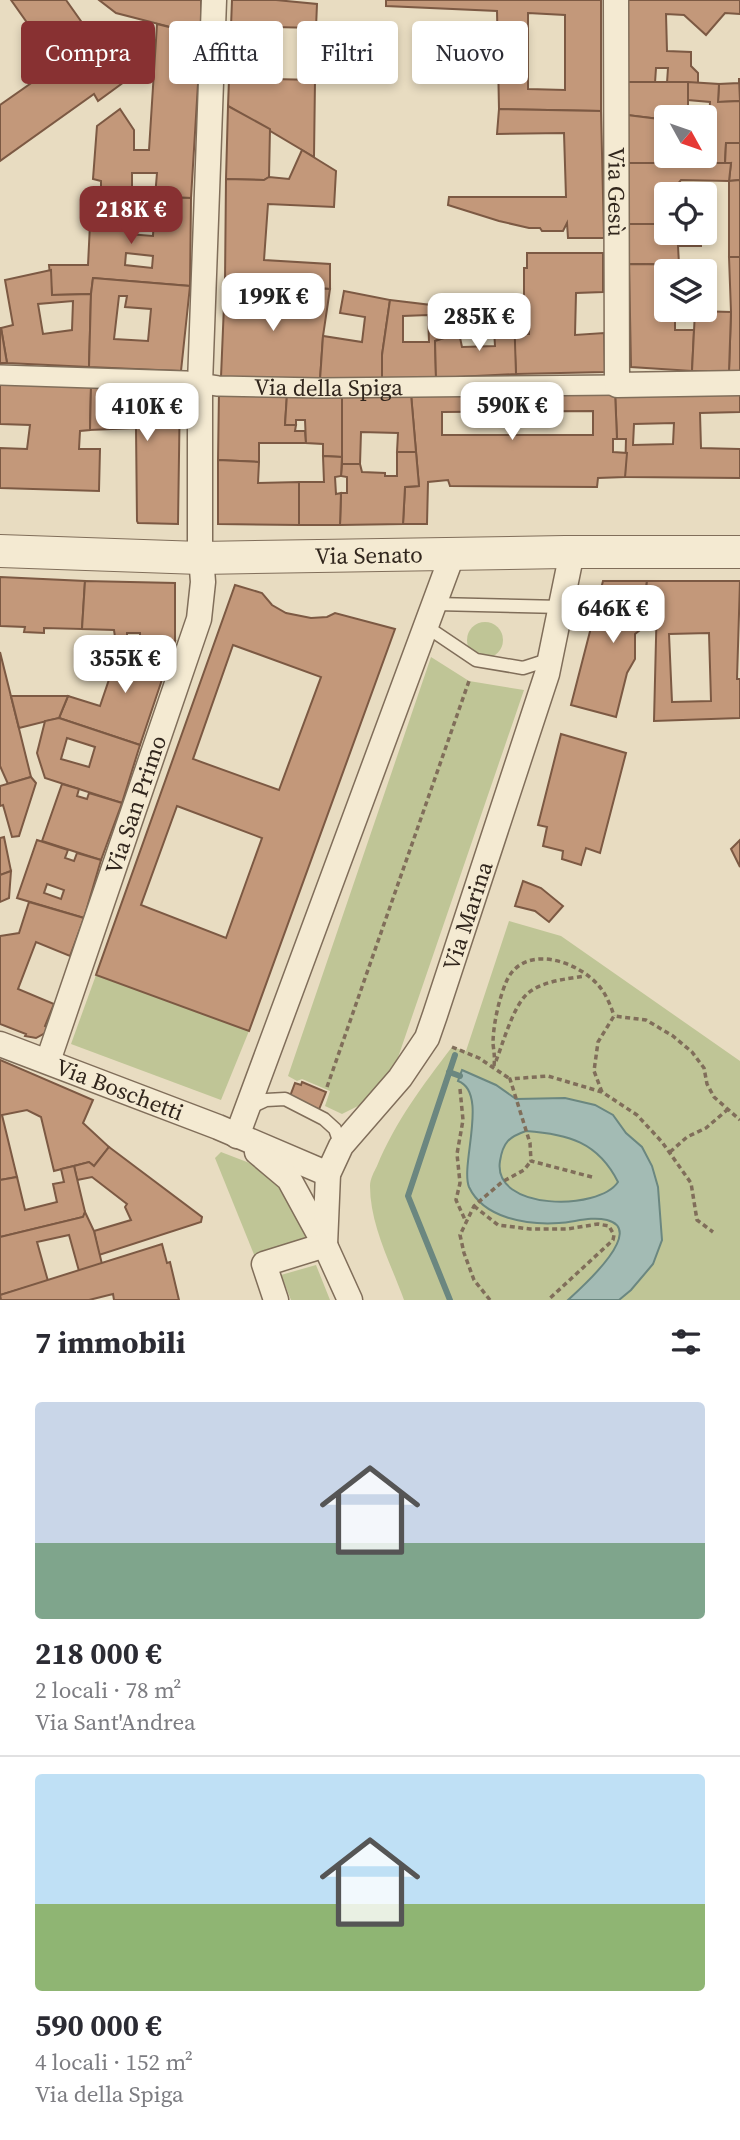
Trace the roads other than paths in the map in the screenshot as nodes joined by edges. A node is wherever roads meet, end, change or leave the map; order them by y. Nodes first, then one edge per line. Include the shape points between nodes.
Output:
1 (214, 0) edge
2 (616, 0) edge
3 (0, 375) edge
4 (740, 383) edge
5 (201, 384) junction
6 (617, 385) junction
7 (200, 550) junction
8 (0, 551) edge
9 (572, 552) junction
10 (740, 552) edge
11 (453, 553) junction
12 (562, 607) junction
13 (431, 615) junction
14 (551, 659) junction
15 (0, 1044) edge
16 (48, 1061) junction
17 (249, 1108) junction
18 (237, 1136) junction
19 (341, 1146) junction
20 (328, 1174) junction
21 (325, 1245) junction
22 (276, 1300) edge
23 (350, 1300) edge

1 - 5 street, Via San Primo
2 - 6 street, Via Gesù
3 - 5 street, Via della Spiga
4 - 6 street, Via della Spiga
5 - 6 street, Via della Spiga via 321,388
5 - 7 street, Via San Primo
7 - 8 street, Via Senato
7 - 11 street, Via Senato
7 - 16 street, Via San Primo via 199,619
9 - 10 street, Via Senato
9 - 11 street, Via Senato
9 - 12 street, Via Marina
11 - 13 street
12 - 13 lane
12 - 14 street, Via Marina
13 - 14 lane via 475,660 523,668
13 - 17 street
14 - 19 street, Via Marina via 427,1038 400,1078
15 - 16 street, Via Boschetti
16 - 18 street, Via Boschetti
17 - 18 street
17 - 19 lane via 266,1100 285,1099 324,1119 335,1129
18 - 20 street
18 - 21 street, Via Marina via 289,1179
19 - 20 street, Via Marina
20 - 21 street, Via Marina
21 - 22 street via 264,1264
21 - 23 street, Via Marina

